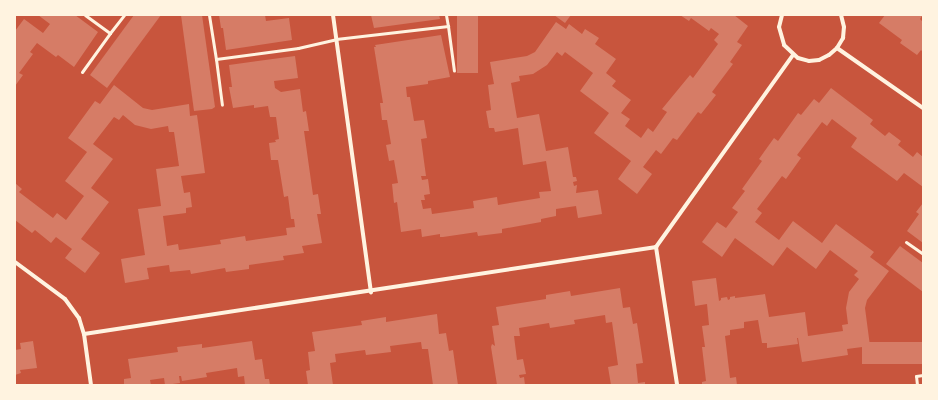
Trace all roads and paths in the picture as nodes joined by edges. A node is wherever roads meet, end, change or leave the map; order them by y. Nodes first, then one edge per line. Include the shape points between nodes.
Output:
1 (85, 15) edge
2 (124, 15) edge
3 (209, 15) edge
4 (332, 15) edge
5 (446, 15) edge
6 (782, 15) edge
7 (841, 15) edge
8 (448, 26) junction
9 (110, 33) junction
10 (336, 39) junction
11 (837, 48) junction
12 (793, 54) junction
13 (216, 59) junction
14 (454, 71) dead end
15 (82, 72) dead end
16 (222, 105) dead end
17 (923, 108) edge
18 (906, 242) dead end
19 (656, 247) junction
20 (923, 254) edge
21 (15, 262) edge
22 (371, 292) junction
23 (84, 334) junction
24 (923, 375) edge
25 (91, 385) edge
26 (677, 385) edge
27 (917, 385) edge

1 - 9 lane
2 - 9 lane
3 - 13 lane
4 - 10 street
5 - 8 lane
6 - 12 street via 780,36 784,45
7 - 11 street via 843,38
8 - 10 lane
8 - 14 lane
9 - 15 lane
10 - 13 lane via 298,48
10 - 22 street
11 - 12 street via 819,60 808,60
11 - 17 street
12 - 19 street
13 - 16 lane
18 - 20 lane
19 - 22 street
19 - 26 street
21 - 23 street via 65,299 79,318
22 - 23 street
23 - 25 street
24 - 27 lane via 916,376

